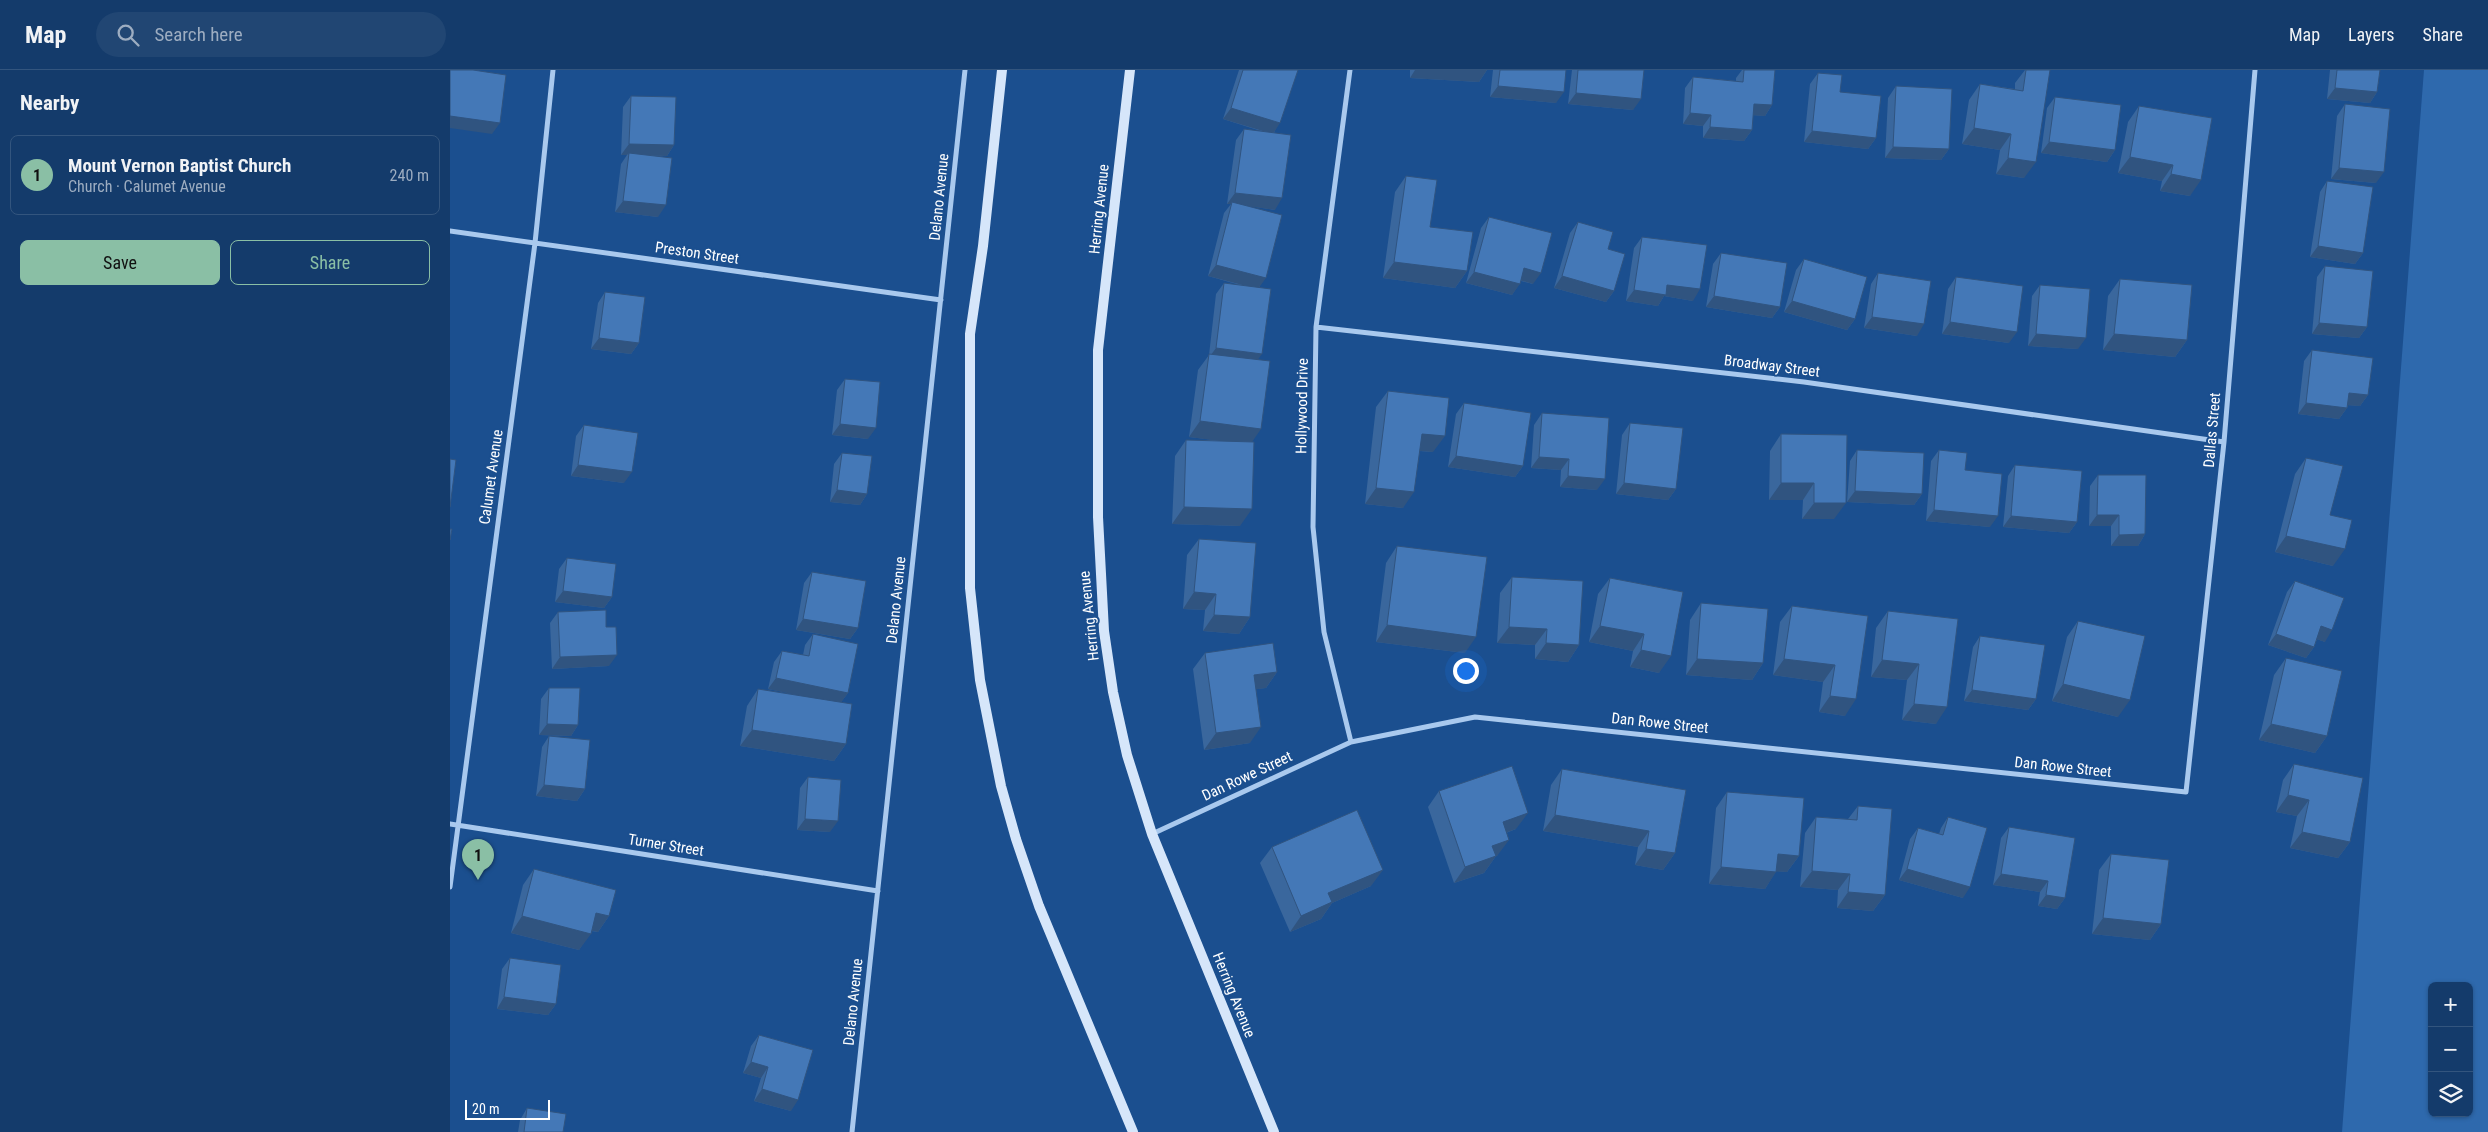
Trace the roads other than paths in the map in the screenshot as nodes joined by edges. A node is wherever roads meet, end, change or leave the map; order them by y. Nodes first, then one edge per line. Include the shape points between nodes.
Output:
1 (553, 70) edge
2 (965, 70) edge
3 (1002, 70) edge
4 (1130, 70) edge
5 (1350, 70) edge
6 (2255, 70) edge
7 (450, 231) edge
8 (535, 243) junction
9 (941, 300) junction
10 (1316, 327) junction
11 (2224, 442) junction
12 (1351, 742) junction
13 (2186, 792) joint
14 (450, 824) edge
15 (458, 825) junction
16 (1152, 834) junction
17 (450, 887) edge
18 (878, 891) junction
19 (852, 1132) edge
20 (1133, 1132) edge
21 (1274, 1132) edge

1 - 8 street, Calumet Avenue
2 - 9 street, Delano Avenue
3 - 20 main road via 970,334 970,588 980,680 1001,786 1016,838 1040,906
4 - 16 main road, Herring Avenue via 1098,350 1098,535 1104,631 1113,692 1127,755
5 - 10 street, Hollywood Drive
6 - 11 street, Dallas Street
7 - 8 street, Preston Street
8 - 9 street, Preston Street
8 - 15 street, Calumet Avenue
9 - 18 street, Delano Avenue
10 - 11 street, Broadway Street via 1804,382
10 - 12 street, Hollywood Drive via 1314,546 1324,632
11 - 13 street, Dallas Street
12 - 13 street, Dan Rowe Street via 1475,717
12 - 16 street, Dan Rowe Street
14 - 15 street, Turner Street
15 - 17 street, Calumet Avenue
15 - 18 street, Turner Street
16 - 21 main road, Herring Avenue
18 - 19 street, Delano Avenue

